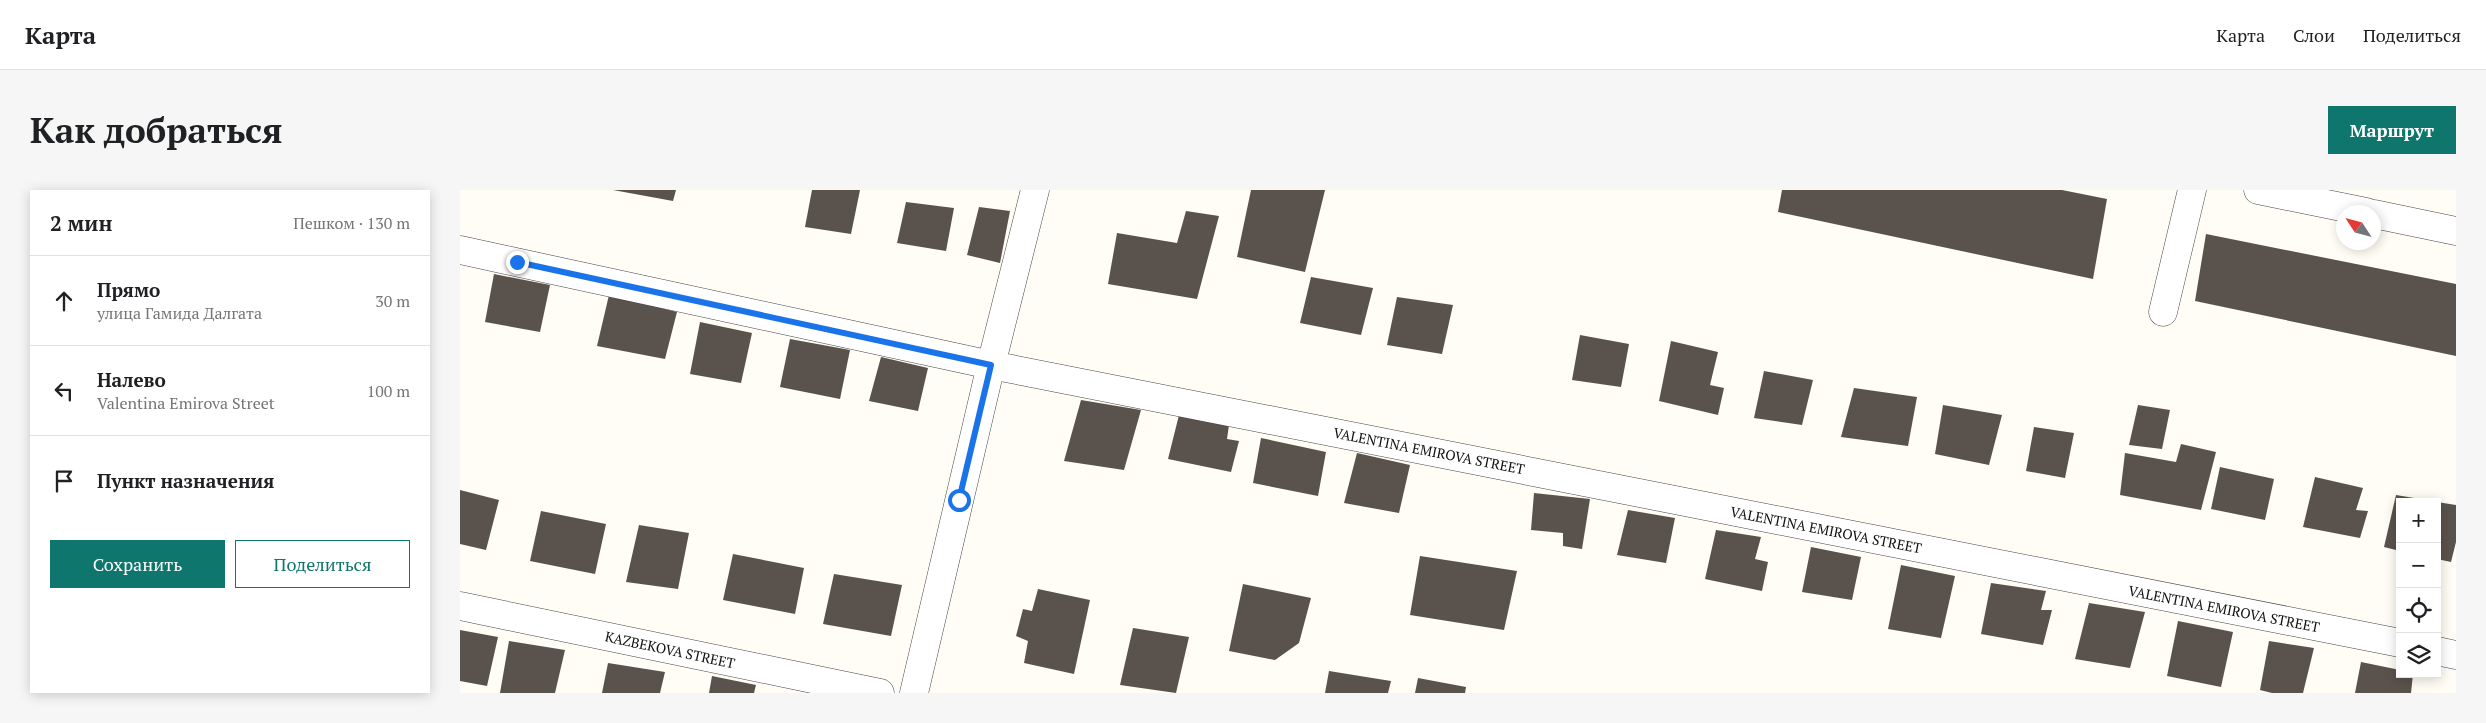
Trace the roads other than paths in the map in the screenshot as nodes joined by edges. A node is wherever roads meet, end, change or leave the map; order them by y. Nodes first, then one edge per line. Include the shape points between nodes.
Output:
1 (1035, 190) edge
2 (2192, 190) edge
3 (2258, 190) edge
4 (2336, 206) edge
5 (2381, 215) edge
6 (2456, 231) edge
7 (460, 250) edge
8 (2163, 312) dead end
9 (991, 365) junction
10 (460, 606) edge
11 (2396, 643) edge
12 (2441, 652) edge
13 (2456, 655) edge
14 (880, 693) edge
15 (914, 693) edge

1 - 9 street
2 - 8 street
3 - 4 street
5 - 6 street
7 - 9 street, VALENTINA EMIROVA STREET
9 - 11 street, VALENTINA EMIROVA STREET
9 - 15 street
10 - 14 street, KAZBEKOVA STREET
12 - 13 street

